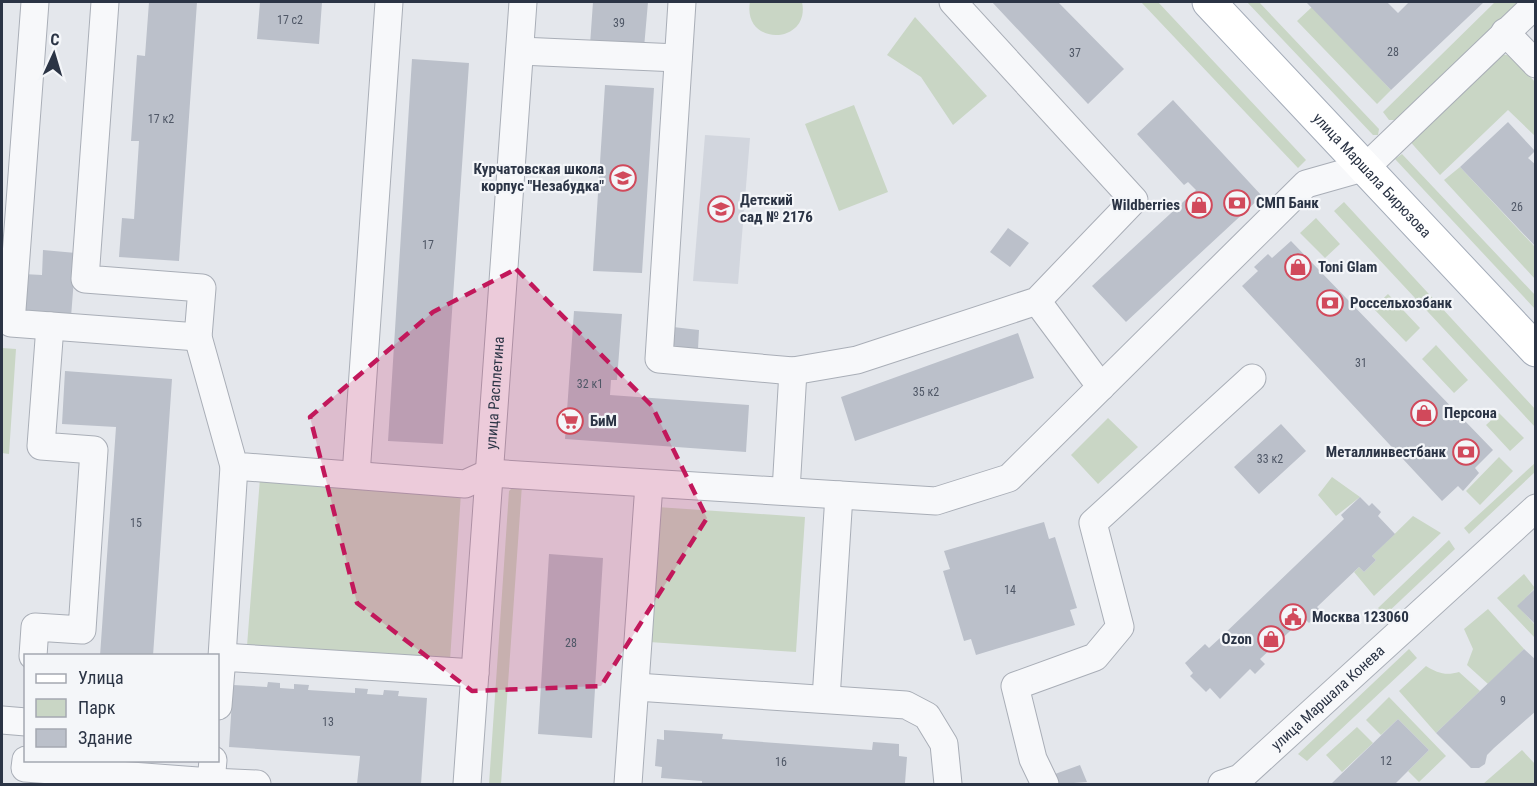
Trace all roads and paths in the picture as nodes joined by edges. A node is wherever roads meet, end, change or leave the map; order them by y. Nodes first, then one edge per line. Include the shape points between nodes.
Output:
1 (35, 2) edge
2 (105, 2) edge
3 (389, 2) edge
4 (523, 2) edge
5 (682, 2) edge
6 (953, 2) edge
7 (1209, 2) edge
8 (1536, 4) edge
9 (1506, 32) junction
10 (520, 51) junction
11 (678, 58) junction
12 (1536, 64) edge
13 (1366, 167) junction
14 (8, 261) edge
15 (1037, 301) junction
16 (50, 326) junction
17 (198, 337) junction
18 (1536, 350) edge
19 (793, 370) junction
20 (1252, 378) dead end
21 (1101, 387) junction
22 (234, 466) junction
23 (489, 473) junction
24 (356, 475) junction
25 (649, 483) junction
26 (786, 491) junction
27 (839, 495) junction
28 (1536, 508) edge
29 (33, 654) edge
30 (222, 657) junction
31 (475, 673) junction
32 (636, 687) junction
33 (219, 694) edge
34 (826, 699) junction
35 (2, 720) edge
36 (24, 722) edge
37 (38, 771) edge
38 (212, 771) edge
39 (1235, 782) edge
40 (257, 784) edge
41 (467, 784) edge
42 (628, 784) edge
43 (948, 784) edge
44 (1045, 784) edge

1 - 14 street
2 - 17 street via 85,279 202,288
3 - 24 street
4 - 10 street, улица Расплетина
5 - 11 street
6 - 15 street via 1134,200
7 - 13 main road, улица Маршала Бирюзова
8 - 9 street
9 - 12 street
9 - 13 street
10 - 11 street
10 - 23 street, улица Расплетина
11 - 19 street via 659,359
13 - 18 main road, улица Маршала Бирюзова
13 - 21 street via 1306,184
14 - 16 street via 11,323
15 - 19 street via 857,360
15 - 21 street
16 - 17 street
16 - 29 street via 41,446 94,450 82,630 35,627
17 - 22 street
19 - 26 street
20 - 44 street via 1093,523 1120,627 1095,657 1015,686 1033,759
21 - 27 street via 1009,478 936,501
22 - 24 street
22 - 30 street
23 - 24 street via 465,484
23 - 25 street
23 - 31 street, улица Расплетина
25 - 26 street
25 - 32 street
26 - 27 street
27 - 34 street
28 - 39 street, улица Маршала Конева
30 - 31 street
30 - 33 street
31 - 41 street, улица Расплетина
32 - 34 street
32 - 42 street
34 - 43 street via 906,705 927,716 944,744
35 - 36 street
37 - 38 street
38 - 40 street

